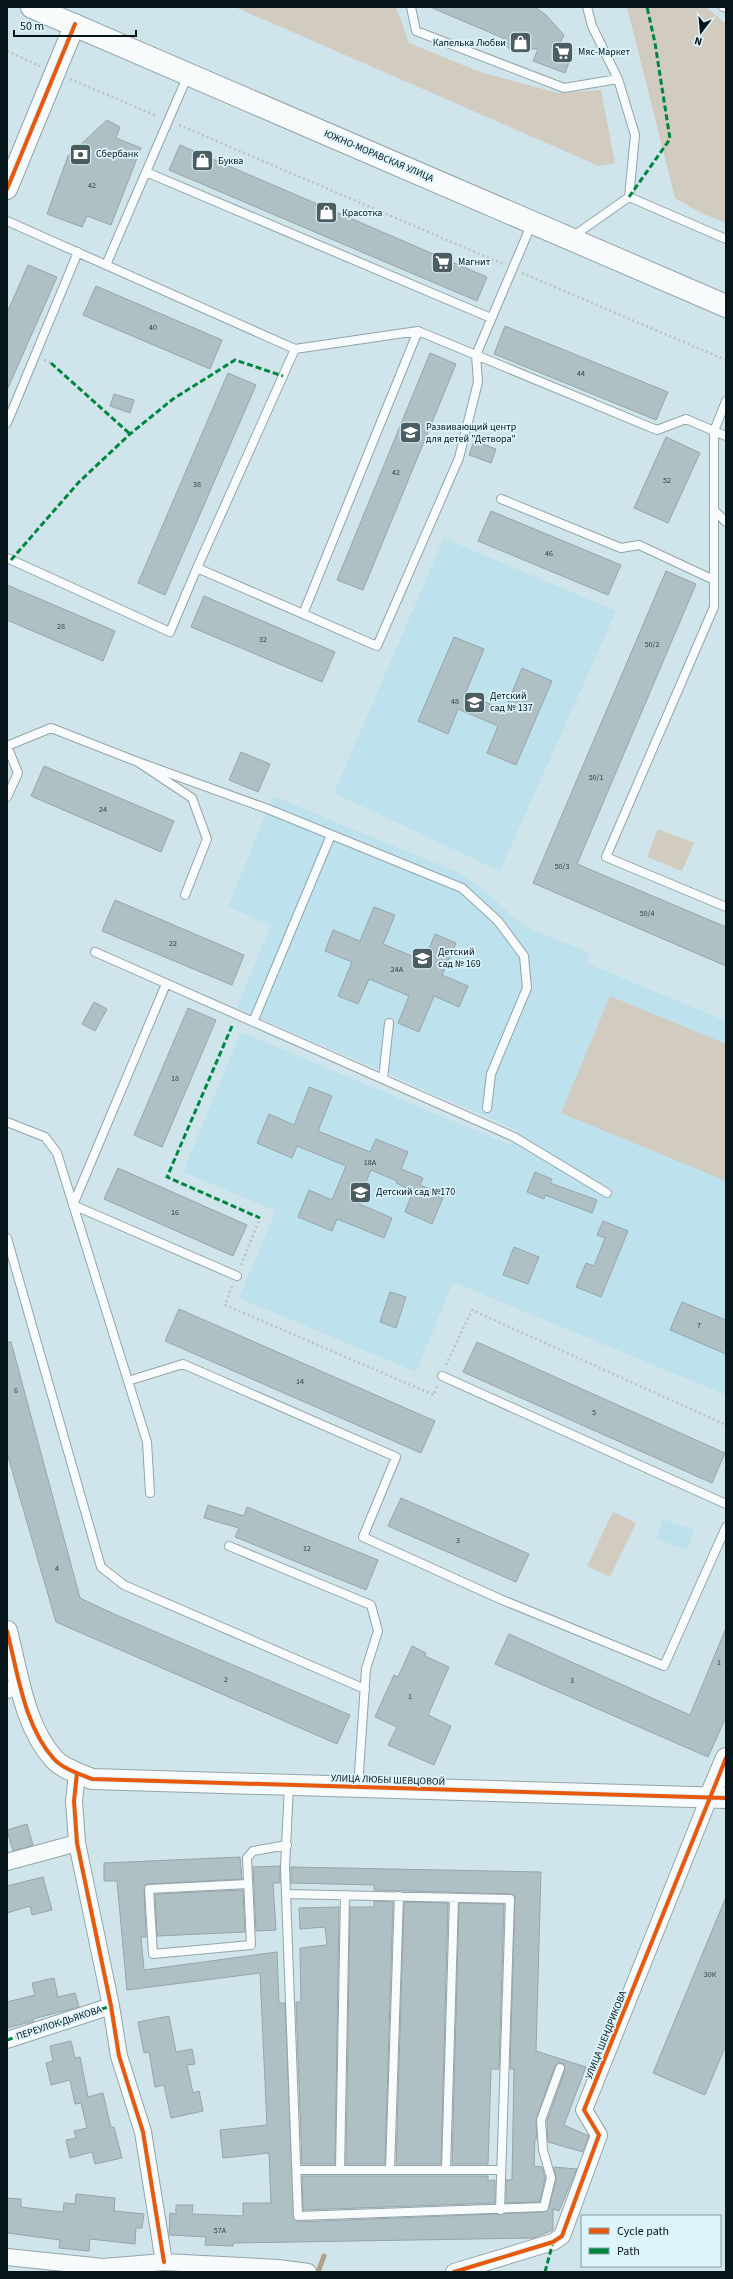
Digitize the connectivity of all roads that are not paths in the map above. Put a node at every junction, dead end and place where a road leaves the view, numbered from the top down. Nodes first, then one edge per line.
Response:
1 (32, 7) edge
2 (411, 7) edge
3 (586, 7) edge
4 (722, 7) edge
5 (726, 8) edge
6 (75, 24) junction
7 (188, 74) junction
8 (618, 79) junction
9 (146, 172) junction
10 (7, 189) edge
11 (629, 196) junction
12 (7, 222) edge
13 (532, 223) junction
14 (569, 239) junction
15 (726, 240) edge
16 (78, 252) junction
17 (106, 265) junction
18 (726, 306) edge
19 (491, 318) junction
20 (418, 331) junction
21 (295, 349) junction
22 (476, 355) junction
23 (726, 401) edge
24 (7, 424) edge
25 (714, 431) junction
26 (726, 436) edge
27 (501, 499) dead end
28 (714, 510) junction
29 (726, 522) edge
30 (7, 558) edge
31 (197, 568) junction
32 (714, 580) junction
33 (303, 614) junction
34 (7, 746) edge
35 (138, 762) junction
36 (7, 797) edge
37 (331, 835) junction
38 (185, 895) dead end
39 (726, 906) edge
40 (95, 952) dead end
41 (166, 984) junction
42 (253, 1022) junction
43 (389, 1022) dead end
44 (382, 1079) junction
45 (487, 1108) dead end
46 (7, 1122) edge
47 (607, 1193) dead end
48 (73, 1206) junction
49 (7, 1238) edge
50 (237, 1276) road end
51 (442, 1376) road end
52 (128, 1381) junction
53 (150, 1493) dead end
54 (726, 1504) edge
55 (726, 1527) edge
56 (229, 1546) dead end
57 (7, 1631) edge
58 (14, 1688) edge
59 (365, 1689) junction
60 (726, 1758) edge
61 (77, 1773) junction
62 (289, 1786) junction
63 (358, 1787) junction
64 (718, 1798) edge
65 (77, 1843) junction
66 (286, 1846) junction
67 (7, 1862) edge
68 (248, 1884) junction
69 (286, 1894) junction
70 (345, 1895) junction
71 (399, 1896) junction
72 (454, 1898) junction
73 (111, 2006) junction
74 (7, 2040) edge
75 (560, 2068) dead end
76 (297, 2170) junction
77 (340, 2170) junction
78 (390, 2170) junction
79 (446, 2170) junction
80 (501, 2170) junction
81 (500, 2210) junction
82 (7, 2257) edge
83 (164, 2262) junction
84 (308, 2272) edge
85 (454, 2272) edge

1 - 6 main road, ЮЖНО-МОРАВСКАЯ УЛИЦА
2 - 8 lane
3 - 8 lane
4 - 5 lane
6 - 7 main road, ЮЖНО-МОРАВСКАЯ УЛИЦА
6 - 10 street
7 - 9 lane
7 - 13 main road, ЮЖНО-МОРАВСКАЯ УЛИЦА
8 - 11 lane
9 - 17 lane
9 - 19 lane
11 - 14 lane
11 - 15 lane
12 - 16 lane
13 - 14 main road, ЮЖНО-МОРАВСКАЯ УЛИЦА
13 - 19 lane
14 - 18 main road, ЮЖНО-МОРАВСКАЯ УЛИЦА
16 - 17 lane
16 - 24 lane
17 - 21 lane
19 - 22 lane
20 - 21 lane
20 - 22 lane
20 - 33 lane
21 - 31 lane
22 - 25 lane
22 - 33 lane
23 - 25 lane
25 - 26 lane
25 - 28 lane
27 - 32 lane
28 - 29 lane
28 - 32 lane
30 - 31 lane
31 - 33 lane
32 - 39 lane
34 - 35 lane
34 - 36 lane
35 - 37 lane
35 - 38 lane
37 - 42 lane
37 - 45 lane
40 - 41 lane
41 - 42 lane
41 - 48 lane
42 - 44 lane
43 - 44 lane
44 - 47 lane
46 - 48 lane
48 - 50 lane
48 - 52 lane
49 - 59 lane
51 - 54 lane
52 - 53 lane
52 - 55 lane
56 - 59 lane
57 - 58 street
58 - 61 street, УЛИЦА ЛЮБЫ ШЕВЦОВОЙ
59 - 63 lane
60 - 64 street, УЛИЦА ШЕНДРИКОВА
61 - 62 street, УЛИЦА ЛЮБЫ ШЕВЦОВОЙ
61 - 65 street
62 - 63 street, УЛИЦА ЛЮБЫ ШЕВЦОВОЙ
62 - 66 lane
63 - 64 street, УЛИЦА ЛЮБЫ ШЕВЦОВОЙ
64 - 85 street, УЛИЦА ШЕНДРИКОВА
65 - 67 street
65 - 73 street
66 - 68 lane
66 - 69 lane
68 - 68 lane
69 - 70 lane
69 - 76 lane
70 - 71 lane
70 - 77 lane
71 - 72 lane
71 - 78 lane
72 - 79 lane
72 - 80 lane
73 - 74 street, ПЕРЕУЛОК ДЬЯКОВА
73 - 83 street
75 - 81 lane
76 - 77 lane
76 - 81 lane
77 - 78 lane
78 - 79 lane
79 - 80 lane
80 - 81 lane
82 - 83 street
83 - 84 street

